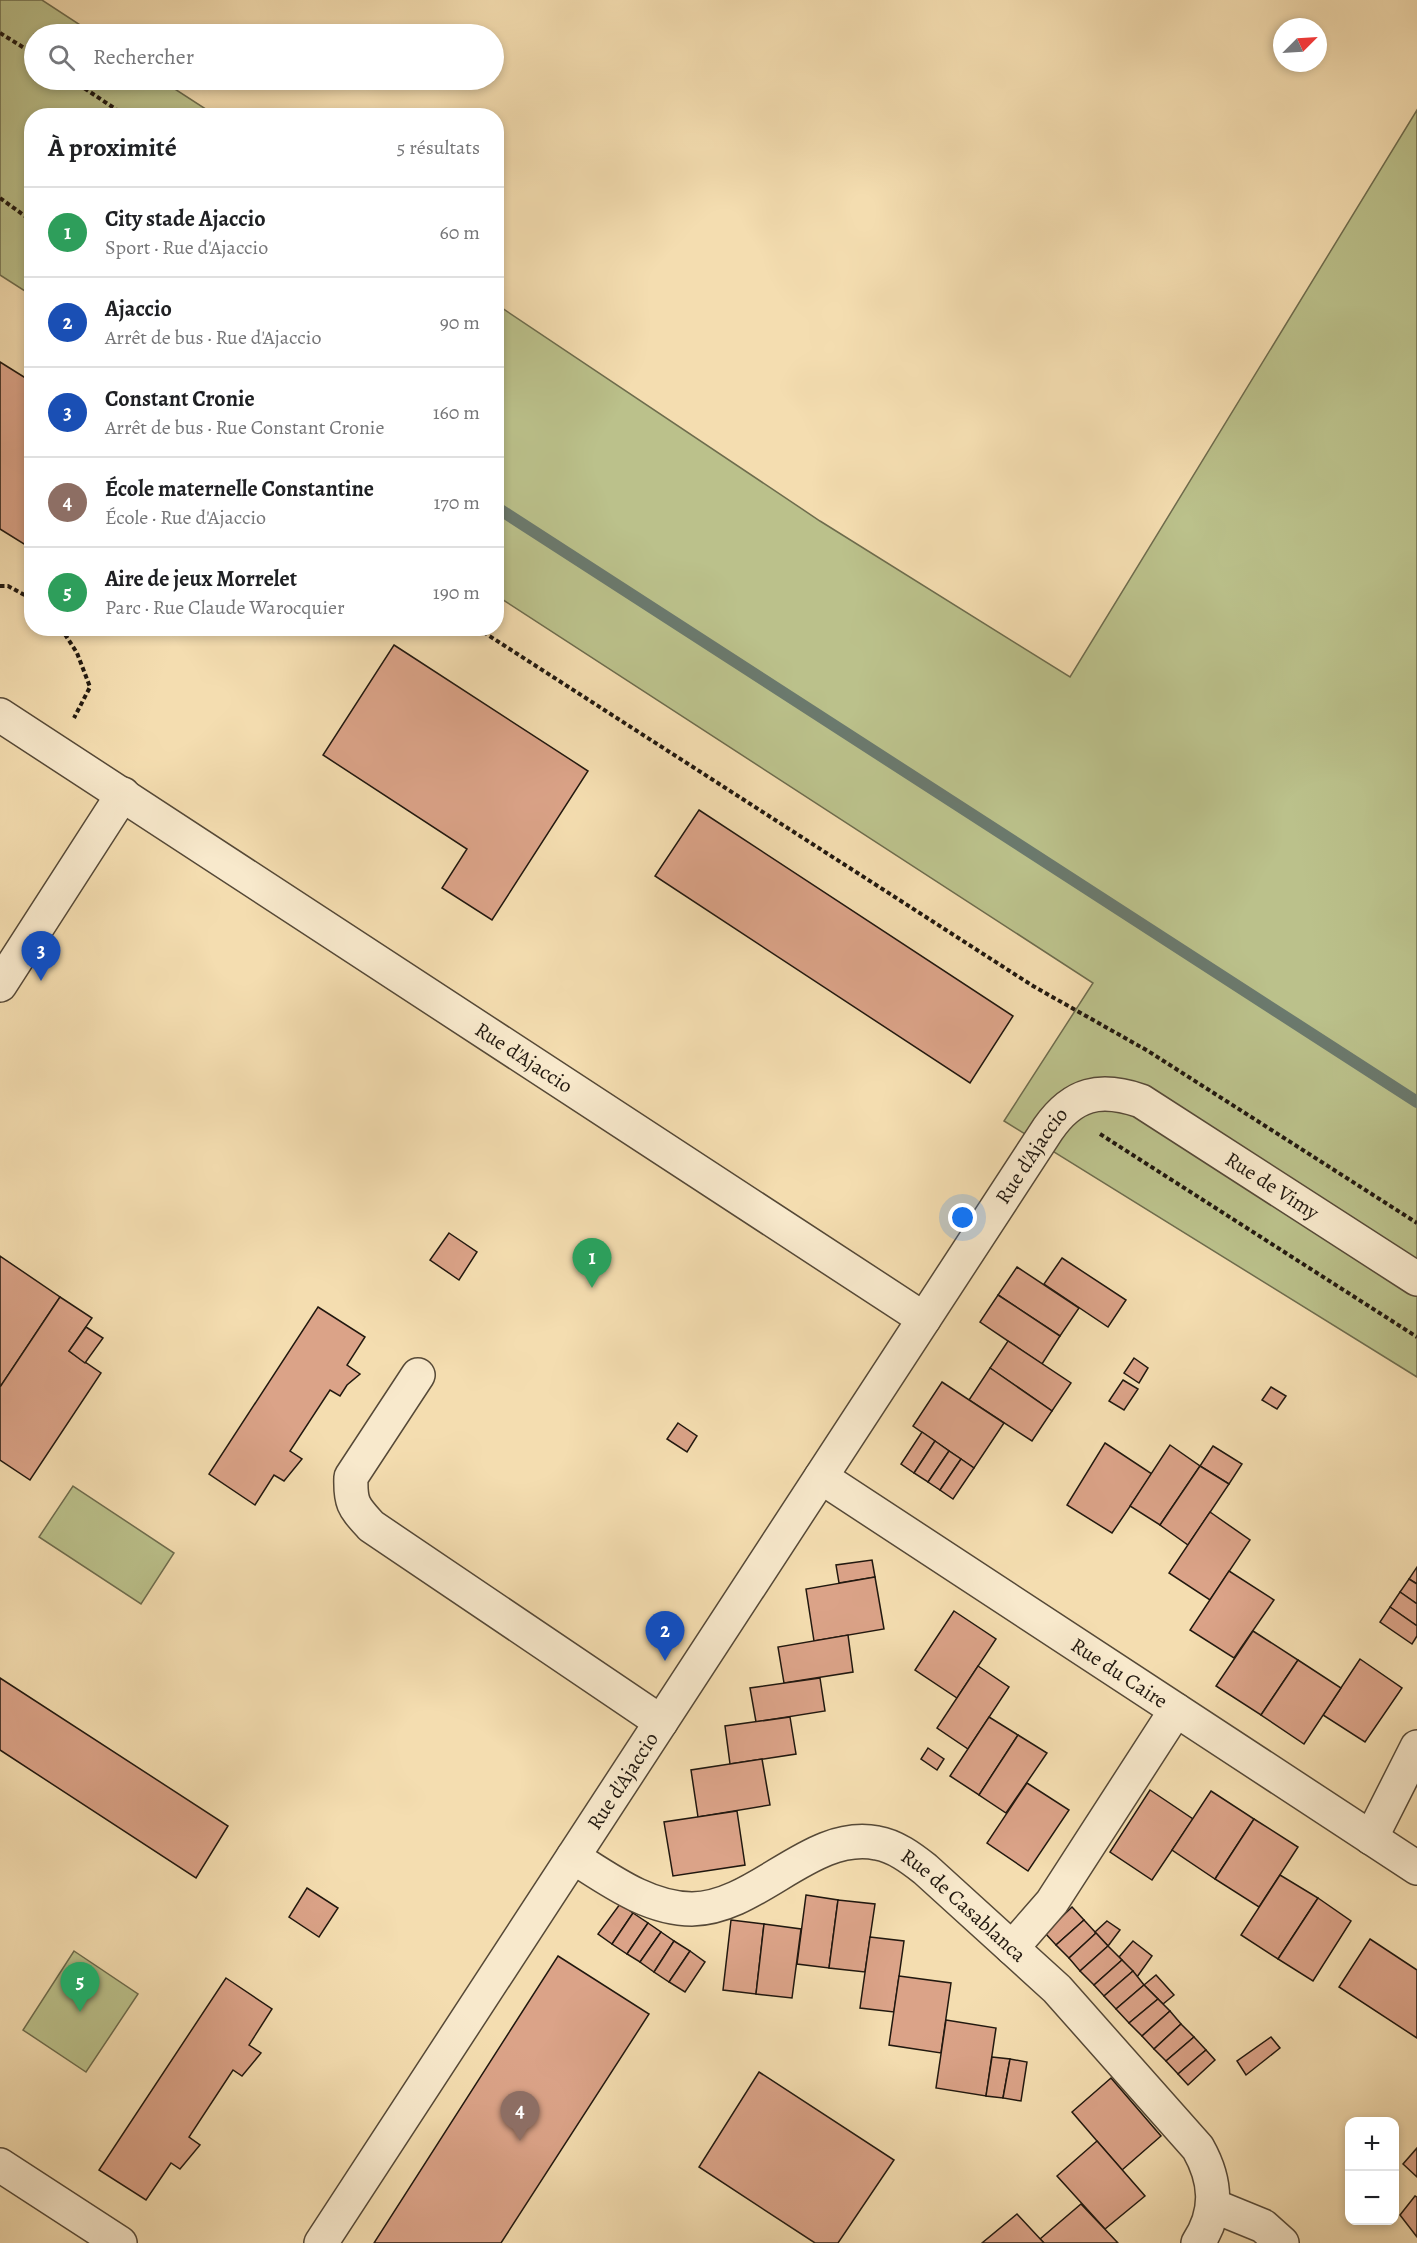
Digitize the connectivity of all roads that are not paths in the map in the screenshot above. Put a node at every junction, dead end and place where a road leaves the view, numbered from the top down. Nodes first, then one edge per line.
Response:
1 (0, 715) edge
2 (123, 794) junction
3 (0, 985) edge
4 (1127, 1096) joint
5 (1417, 1279) edge
6 (924, 1319) junction
7 (418, 1375) dead end
8 (820, 1478) junction
9 (1176, 1710) junction
10 (661, 1722) junction
11 (1417, 1747) edge
12 (1371, 1838) junction
13 (573, 1857) junction
14 (1417, 1868) edge
15 (1012, 1948) junction
16 (0, 2165) edge
17 (1214, 2206) junction
18 (120, 2243) edge
19 (321, 2243) edge
20 (1198, 2243) edge
21 (1282, 2243) edge

1 - 2 street, Rue d'Ajaccio
2 - 3 street
2 - 6 street, Rue d'Ajaccio
4 - 5 street, Rue de Vimy
4 - 6 street, Rue d'Ajaccio
6 - 8 street, Rue d'Ajaccio
7 - 10 street
8 - 9 street, Rue du Caire
8 - 10 street, Rue d'Ajaccio
9 - 12 street, Rue du Caire
9 - 15 street
10 - 13 street, Rue d'Ajaccio
11 - 12 street
12 - 14 street, Rue du Caire
13 - 15 street, Rue de Casablanca
13 - 19 street, Rue d'Ajaccio
15 - 17 street, Rue de Casablanca
16 - 18 street
17 - 20 street, Rue de Casablanca
17 - 21 street

